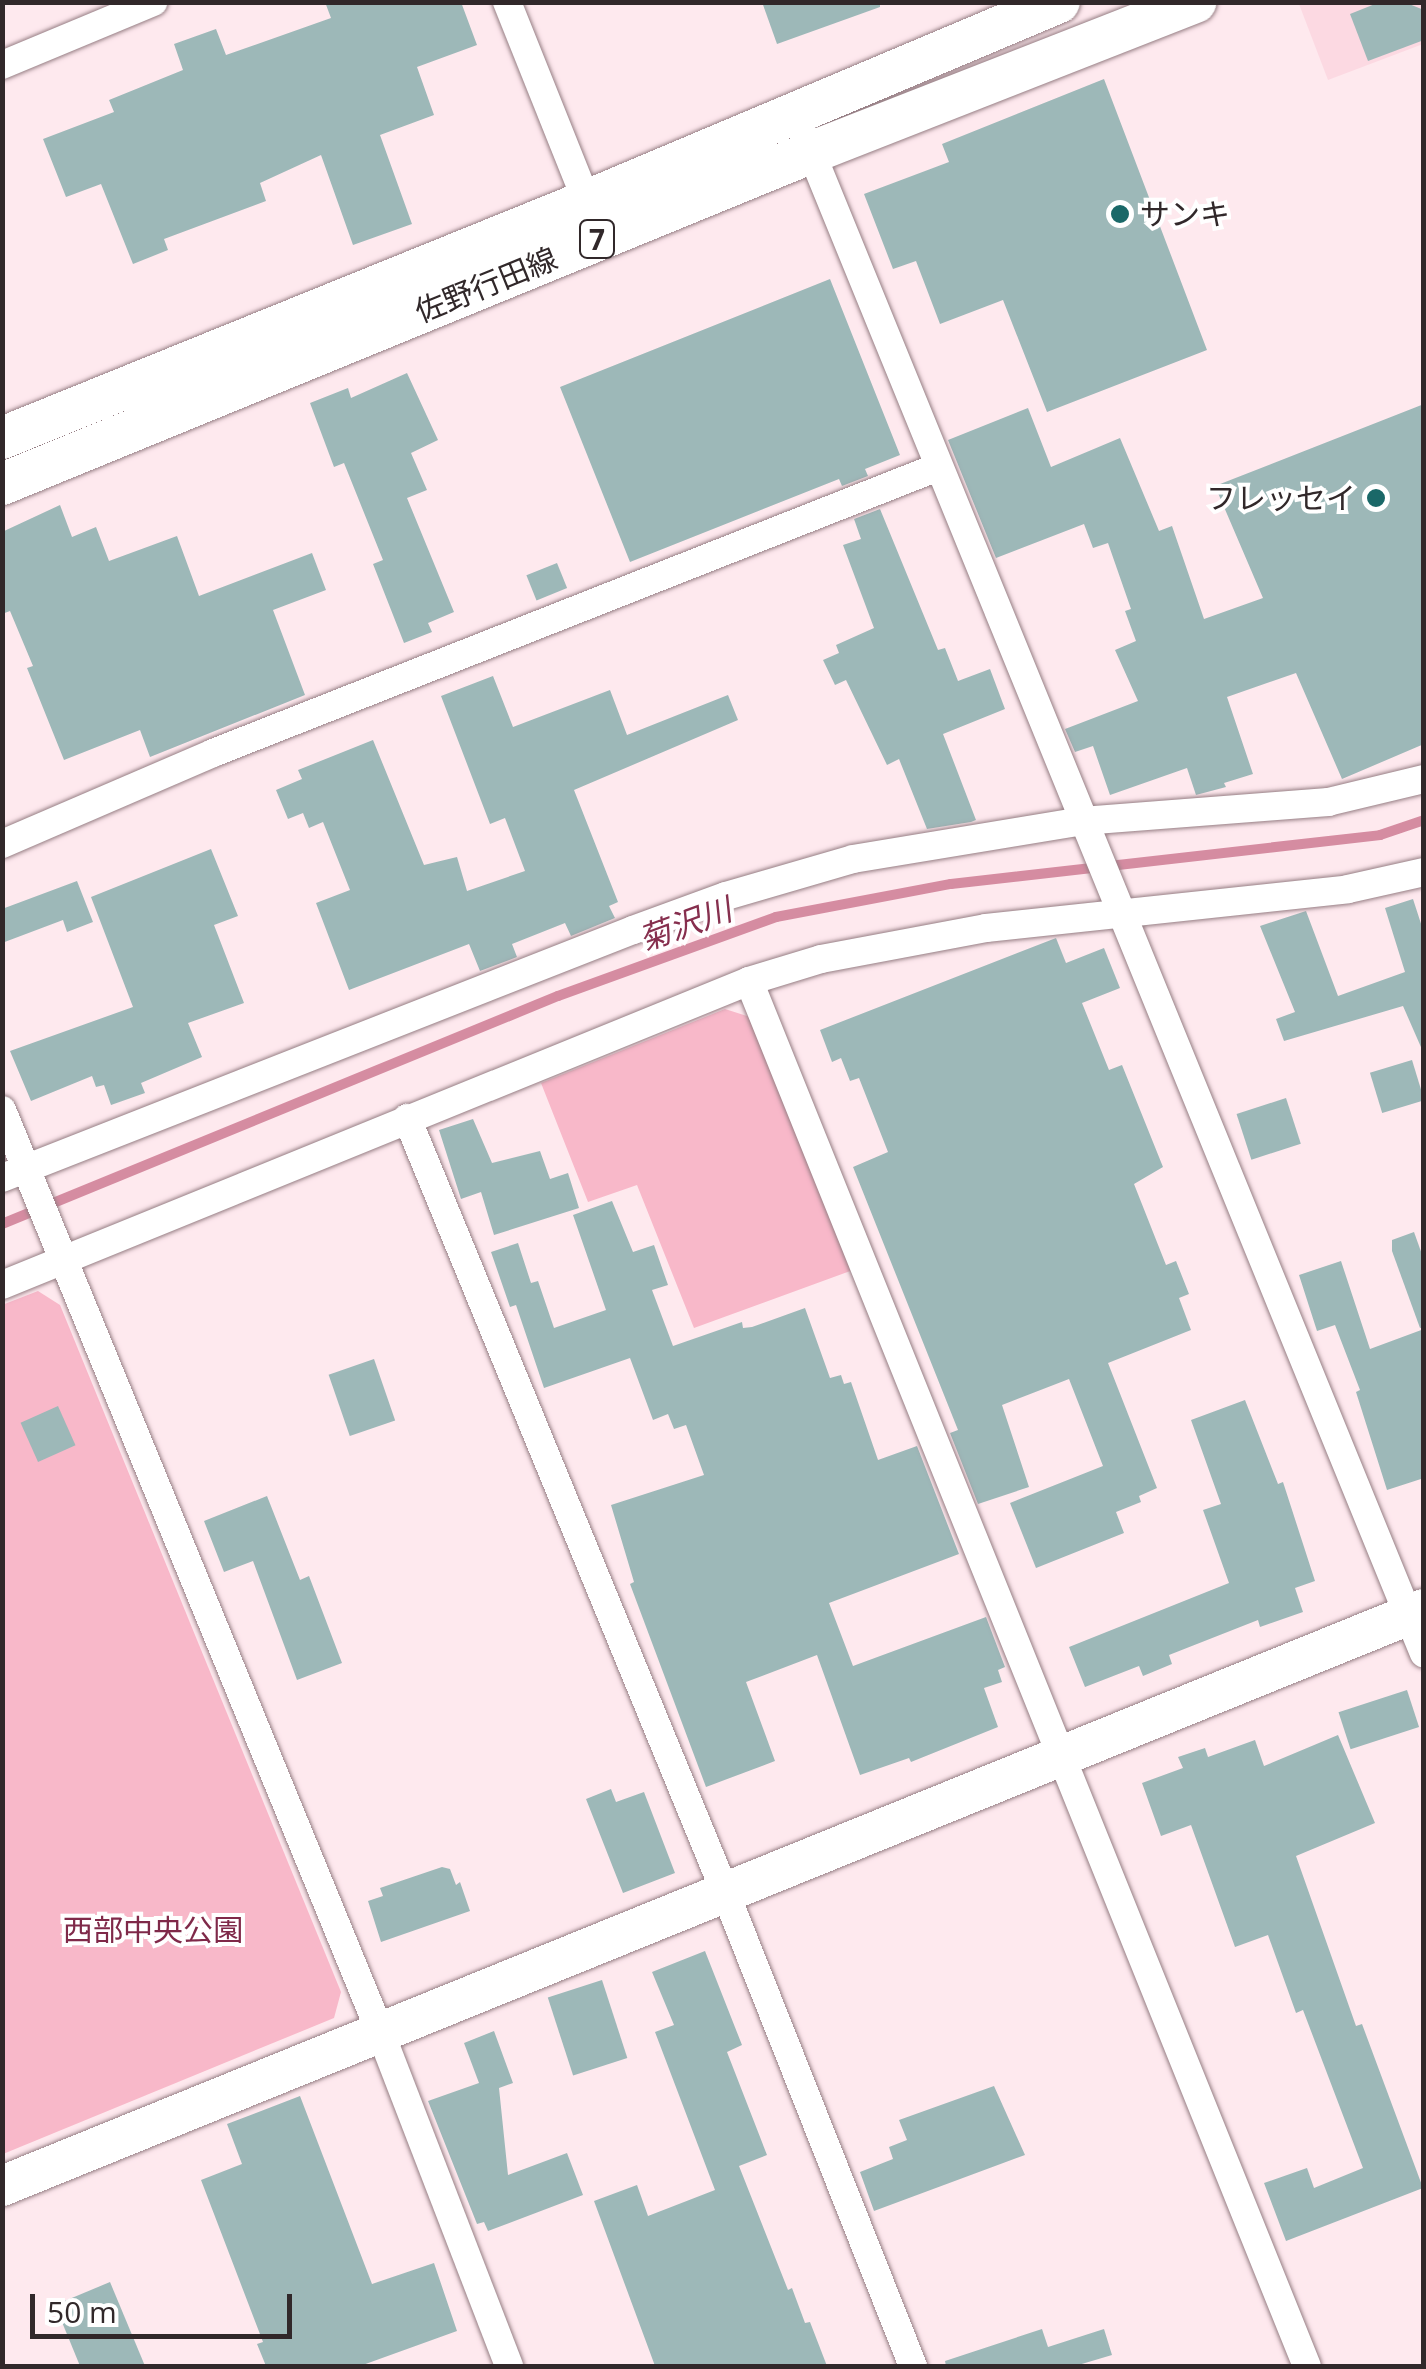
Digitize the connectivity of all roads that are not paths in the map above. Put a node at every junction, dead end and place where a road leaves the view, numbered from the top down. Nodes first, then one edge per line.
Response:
1 (153, 2) edge
2 (507, 2) edge
3 (1058, 2) edge
4 (1195, 2) edge
5 (2, 65) edge
6 (803, 134) junction
7 (594, 220) junction
8 (2, 438) edge
9 (938, 467) junction
10 (2, 484) edge
11 (1424, 779) edge
12 (1086, 830) junction
13 (2, 844) edge
14 (1424, 872) edge
15 (1121, 916) junction
16 (748, 981) junction
17 (2, 1110) edge
18 (407, 1118) junction
19 (21, 1179) edge
20 (59, 1249) junction
21 (2, 1285) edge
22 (1416, 1612) edge
23 (1424, 1654) edge
24 (1064, 1756) junction
25 (726, 1892) junction
26 (381, 2034) junction
27 (2, 2186) edge
28 (508, 2366) edge
29 (913, 2366) edge
30 (1307, 2366) edge

1 - 5 street
2 - 7 street
3 - 6 main road, 佐野行田線 / 7
4 - 6 main road, 佐野行田線 / 7
6 - 7 main road, 佐野行田線 / 7
6 - 9 street
7 - 8 main road, 佐野行田線 / 7
7 - 10 main road, 佐野行田線 / 7
9 - 12 street
9 - 13 street
11 - 12 street
12 - 15 street
12 - 19 street
14 - 15 street
15 - 16 street
15 - 22 street
16 - 18 street
16 - 24 street
17 - 19 street
18 - 20 street
18 - 25 street
19 - 20 street
20 - 21 street
20 - 26 street
22 - 23 street
22 - 24 street
24 - 25 street
24 - 30 street
25 - 26 street
25 - 29 street
26 - 27 street
26 - 28 street

